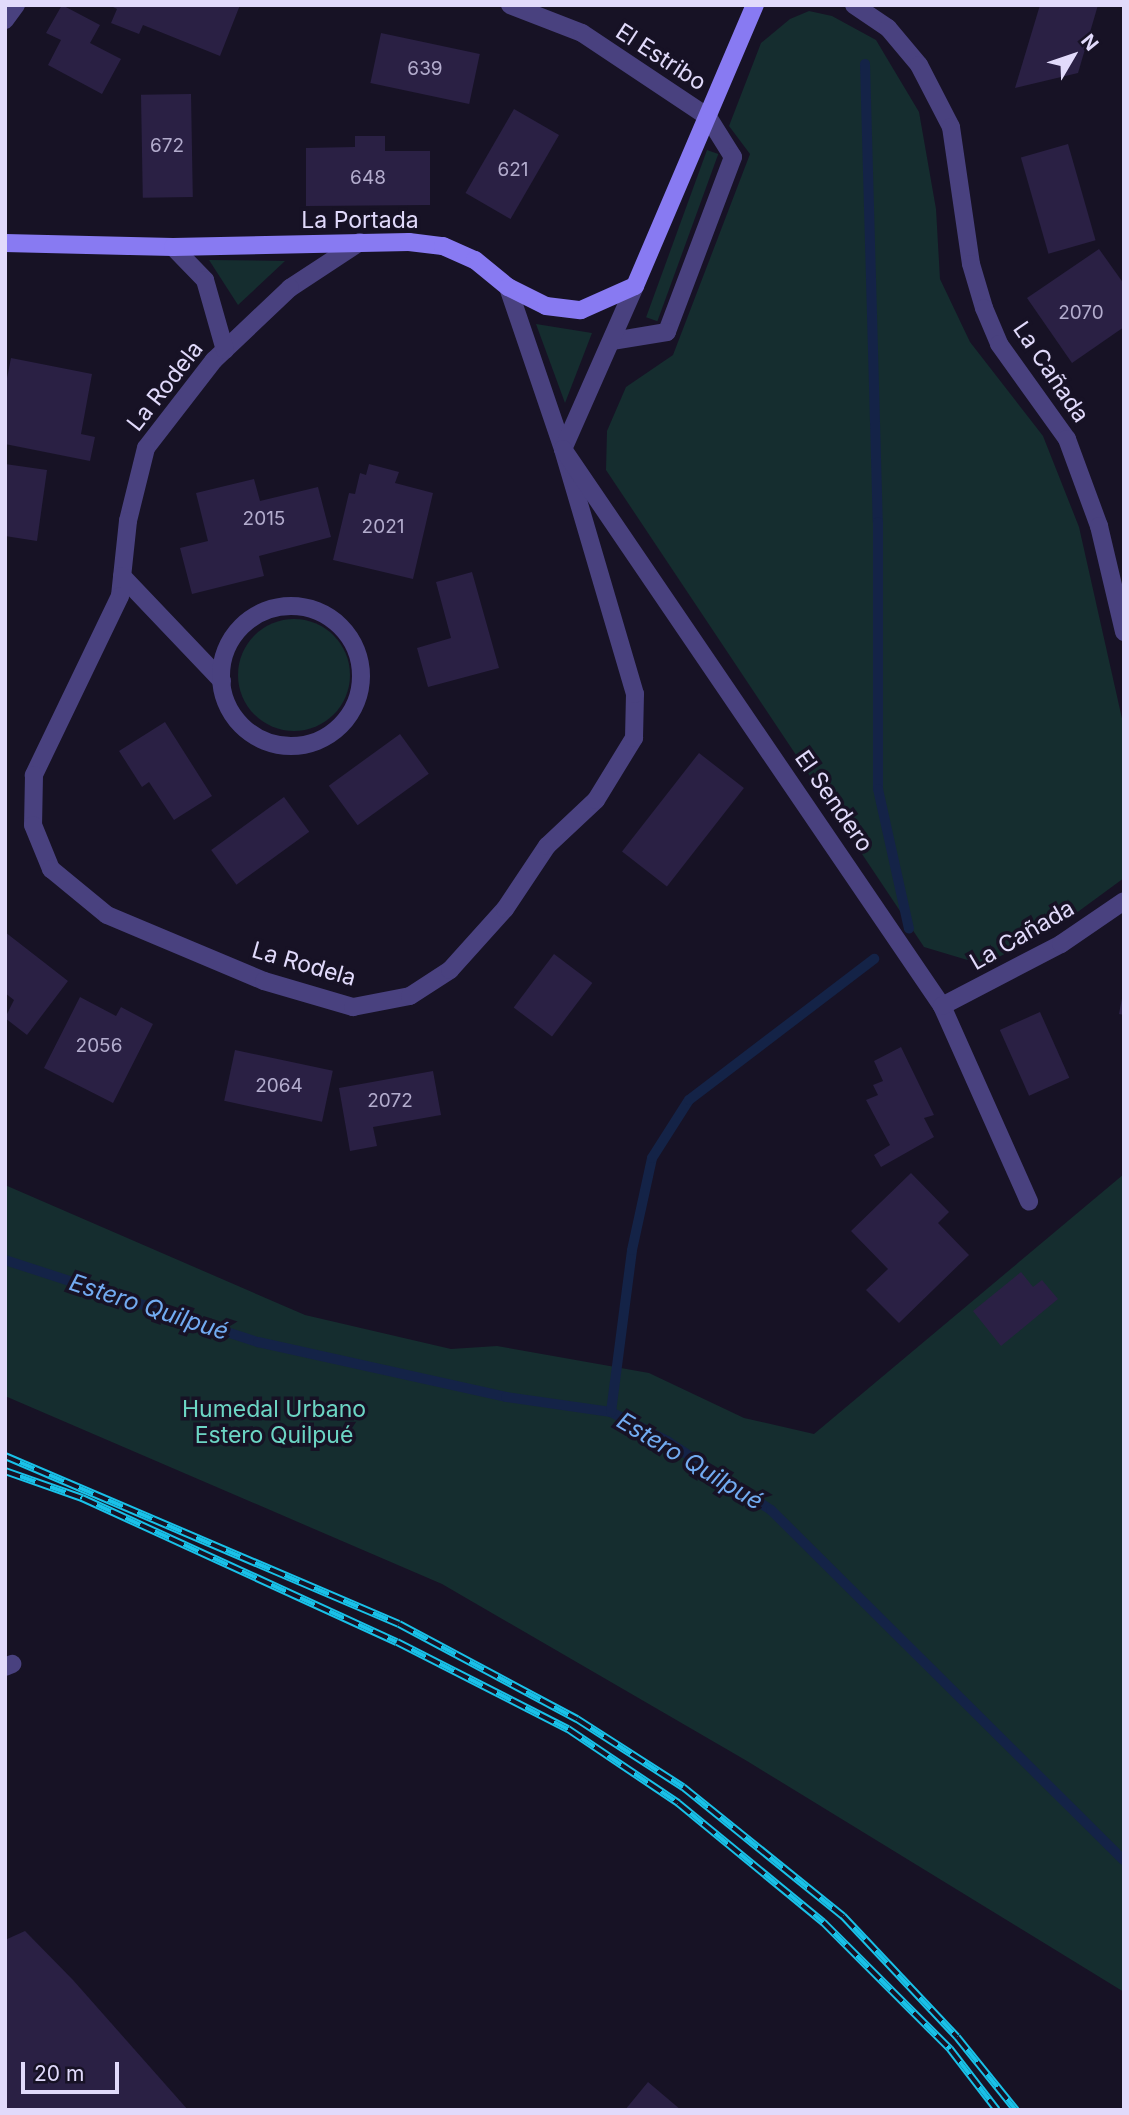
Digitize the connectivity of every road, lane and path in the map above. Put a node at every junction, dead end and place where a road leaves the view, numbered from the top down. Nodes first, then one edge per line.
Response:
1 (16, 5) edge
2 (510, 5) edge
3 (755, 5) edge
4 (854, 5) edge
5 (5, 20) edge
6 (708, 117) junction
7 (360, 242) junction
8 (5, 243) edge
9 (173, 247) junction
10 (635, 286) junction
11 (508, 287) junction
12 (612, 341) junction
13 (225, 349) junction
14 (563, 449) junction
15 (122, 576) junction
16 (1124, 632) edge
17 (222, 681) junction
18 (1124, 901) edge
19 (942, 1006) junction
20 (1029, 1201) dead end

1 - 5 street
2 - 6 street, El Estribo
3 - 6 street
4 - 16 street, La Cañada
6 - 10 street
6 - 12 street
7 - 9 street, La Portada
7 - 11 street, La Portada
7 - 13 street, La Rodela
8 - 9 street, La Portada
9 - 13 street, La Rodela
10 - 11 street, La Portada
10 - 12 street
11 - 14 street, La Rodela
12 - 14 street
13 - 15 street, La Rodela
14 - 15 street, La Rodela
14 - 19 street, El Sendero
15 - 17 street
17 - 17 street
18 - 19 street, La Cañada
19 - 20 street, El Sendero

